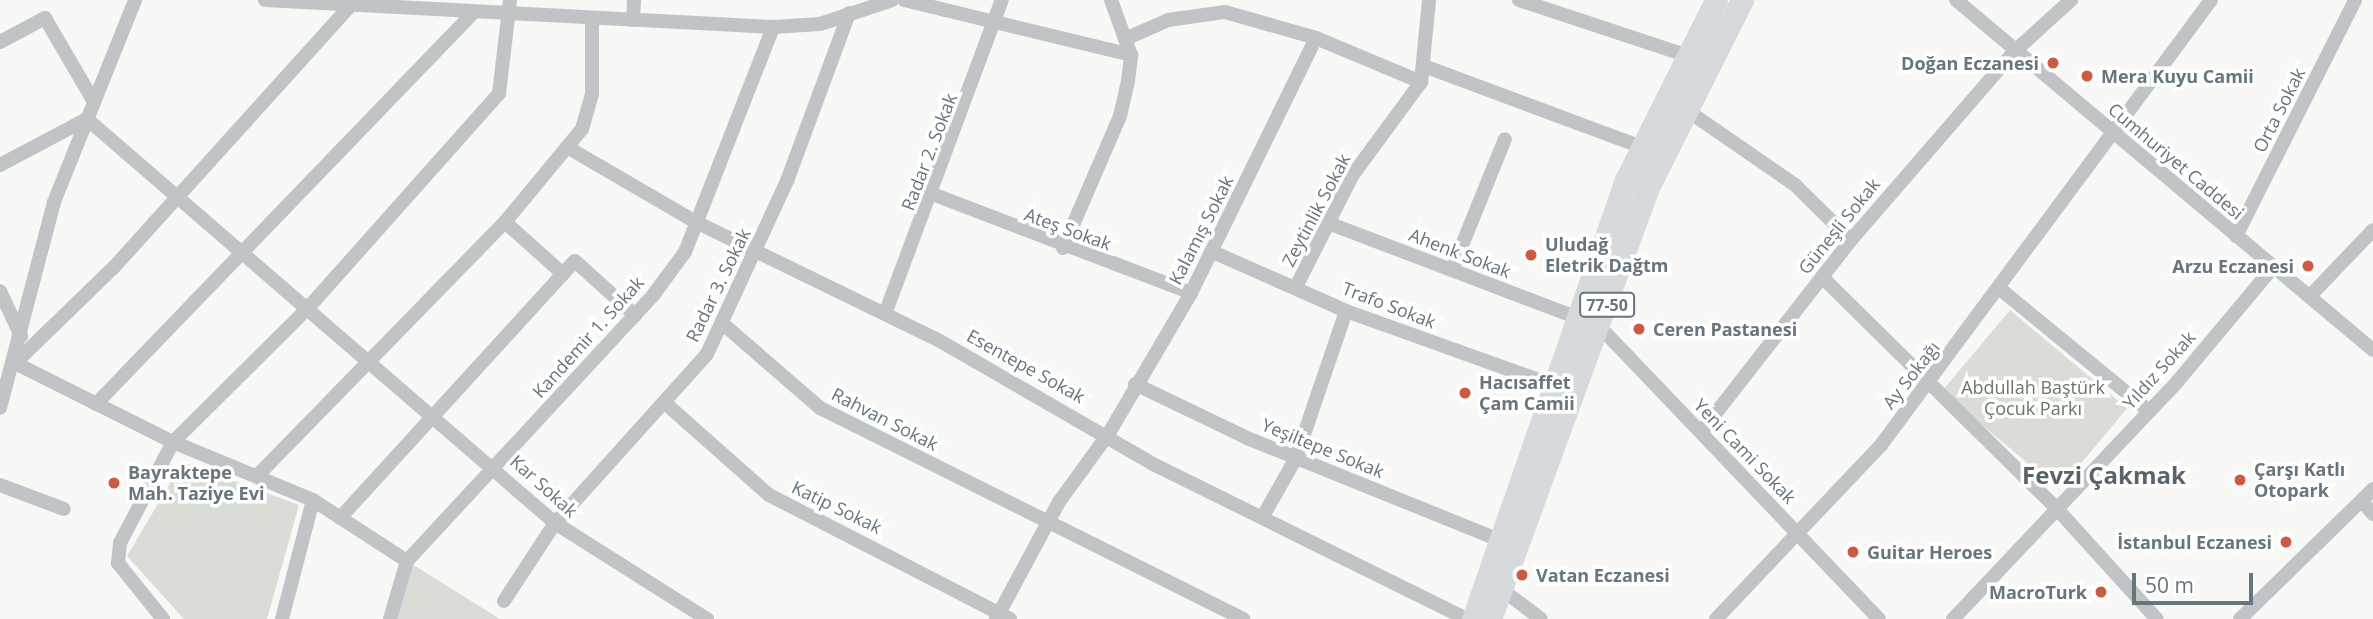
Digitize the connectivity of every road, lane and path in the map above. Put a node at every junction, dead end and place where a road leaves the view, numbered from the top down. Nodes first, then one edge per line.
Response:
1 (135, 0) edge
2 (265, 0) edge
3 (510, 0) edge
4 (634, 0) edge
5 (892, 0) edge
6 (904, 0) edge
7 (1002, 0) edge
8 (1111, 0) edge
9 (1429, 0) edge
10 (1519, 0) edge
11 (1716, 0) edge
12 (1742, 0) edge
13 (1956, 0) edge
14 (2071, 0) edge
15 (2211, 0) edge
16 (2356, 0) edge
17 (302, 2) edge
18 (403, 5) edge
19 (350, 6) junction
20 (1212, 6) edge
21 (474, 12) junction
22 (849, 13) junction
23 (509, 16) junction
24 (592, 18) junction
25 (633, 20) junction
26 (999, 22) junction
27 (773, 27) junction
28 (1316, 37) junction
29 (1125, 39) junction
30 (0, 42) edge
31 (2015, 51) junction
32 (1131, 55) junction
33 (1688, 55) junction
34 (1424, 66) junction
35 (1420, 82) junction
36 (94, 102) junction
37 (1685, 109) junction
38 (87, 118) junction
39 (2112, 134) junction
40 (1505, 138) dead end
41 (567, 147) junction
42 (1642, 147) junction
43 (0, 164) edge
44 (934, 195) junction
45 (179, 197) junction
46 (505, 222) junction
47 (696, 222) junction
48 (1328, 223) junction
49 (2373, 230) edge
50 (2236, 236) junction
51 (1851, 240) junction
52 (1063, 248) junction
53 (239, 249) junction
54 (757, 251) junction
55 (1213, 252) junction
56 (2274, 266) junction
57 (1452, 270) junction
58 (563, 274) junction
59 (1822, 277) junction
60 (1296, 287) junction
61 (2000, 289) junction
62 (1191, 293) junction
63 (2310, 296) junction
64 (1, 297) edge
65 (308, 308) junction
66 (1346, 311) junction
67 (885, 314) junction
68 (635, 315) junction
69 (722, 323) junction
70 (1589, 323) junction
71 (21, 336) junction
72 (2373, 350) edge
73 (370, 360) junction
74 (15, 363) junction
75 (1135, 384) junction
76 (1928, 384) junction
77 (1556, 386) junction
78 (665, 403) junction
79 (96, 404) junction
80 (0, 408) edge
81 (2149, 411) junction
82 (432, 414) junction
83 (1701, 432) junction
84 (1109, 433) junction
85 (173, 442) junction
86 (1296, 458) junction
87 (494, 468) junction
88 (257, 476) junction
89 (0, 485) edge
90 (2373, 489) edge
91 (313, 500) junction
92 (2361, 501) junction
93 (64, 509) dead end
94 (2058, 510) junction
95 (2373, 514) edge
96 (340, 517) junction
97 (1262, 518) junction
98 (555, 523) junction
99 (1047, 524) junction
100 (1798, 534) junction
101 (1500, 540) junction
102 (407, 561) junction
103 (1500, 589) junction
104 (504, 601) dead end
105 (1002, 617) edge
106 (163, 619) edge
107 (282, 619) edge
108 (390, 619) edge
109 (707, 619) edge
110 (1243, 619) edge
111 (1466, 619) edge
112 (1473, 619) edge
113 (1490, 619) edge
114 (1541, 619) edge
115 (1716, 619) edge
116 (1879, 619) edge
117 (1953, 619) edge
118 (2157, 619) edge
119 (2240, 619) edge

1 - 36 street
2 - 17 street
3 - 23 street
4 - 25 street
5 - 22 street
6 - 26 street
7 - 26 street, Radar 2. Sokak
8 - 29 street
9 - 34 street, Zeytinlik Sokak
10 - 33 street
11 - 33 main road, 77-50
12 - 37 main road, 77-50
13 - 31 street, Cumhuriyet Caddesi
14 - 31 street, Güneşli Sokak
15 - 39 street, Ay Sokağı
16 - 50 street, Orta Sokak
17 - 19 street
18 - 19 street
18 - 21 street
19 - 45 street
20 - 28 street
20 - 29 street
21 - 23 street
21 - 53 street
22 - 27 street
22 - 54 street, Radar 3. Sokak
23 - 24 street
23 - 65 street
24 - 25 street
24 - 41 street
25 - 27 street
26 - 32 street
26 - 44 street, Radar 2. Sokak
27 - 47 street, Kandemir 1. Sokak
28 - 35 street
28 - 55 street, Kalamış Sokak
29 - 32 street
30 - 36 street
31 - 39 street, Cumhuriyet Caddesi
31 - 51 street, Güneşli Sokak
32 - 52 street
33 - 42 main road, 77-50
34 - 35 street, Zeytinlik Sokak
34 - 42 street
35 - 48 street, Zeytinlik Sokak
36 - 38 street
37 - 51 street
37 - 70 main road, 77-50
38 - 43 street
38 - 45 street, Kar Sokak
38 - 71 street
39 - 50 street, Cumhuriyet Caddesi
39 - 61 street, Ay Sokağı
40 - 57 street
41 - 46 street
41 - 47 street, Esentepe Sokak
42 - 70 main road, 77-50
44 - 52 street, Ateş Sokak
44 - 67 street, Radar 2. Sokak
45 - 53 street, Kar Sokak
45 - 74 street
46 - 58 street
46 - 73 street
47 - 54 street, Esentepe Sokak
47 - 68 street, Kandemir 1. Sokak
48 - 57 street, Ahenk Sokak
48 - 60 street, Zeytinlik Sokak
49 - 63 street
50 - 56 street, Cumhuriyet Caddesi
51 - 59 street, Güneşli Sokak
52 - 62 street, Ateş Sokak
53 - 65 street, Kar Sokak
53 - 79 street
54 - 67 street, Esentepe Sokak
54 - 69 street, Radar 3. Sokak
55 - 60 street, Trafo Sokak
55 - 62 street, Kalamış Sokak
56 - 63 street, Cumhuriyet Caddesi
56 - 81 street, Yıldız Sokak
57 - 70 street, Ahenk Sokak
58 - 68 street
58 - 82 street
59 - 76 street
59 - 83 street, Güneşli Sokak
60 - 66 street, Trafo Sokak
61 - 76 street, Ay Sokağı
61 - 81 street
62 - 75 street, Kalamış Sokak
63 - 72 street, Cumhuriyet Caddesi
64 - 71 street
65 - 73 street, Kar Sokak
65 - 85 street
66 - 77 street, Trafo Sokak
66 - 86 street
67 - 84 street, Esentepe Sokak
68 - 87 street, Kandemir 1. Sokak
69 - 78 street, Radar 3. Sokak
69 - 99 street, Rahvan Sokak
70 - 77 main road, 77-50
70 - 83 street, Yeni Cami Sokak
70 - 103 main road, 77-50
71 - 74 street
73 - 82 street, Kar Sokak
73 - 88 street
74 - 79 street
74 - 80 street
75 - 84 street, Kalamış Sokak
75 - 86 street, Yeşiltepe Sokak
76 - 94 street
76 - 100 street, Ay Sokağı
77 - 101 main road, 77-50
78 - 98 street, Radar 3. Sokak
78 - 105 street, Katip Sokak
79 - 85 street
81 - 94 street, Yıldız Sokak
82 - 87 street, Kar Sokak
82 - 96 street
83 - 100 street, Yeni Cami Sokak
84 - 97 street, Esentepe Sokak
84 - 99 street, Kalamış Sokak
85 - 88 street
85 - 106 street
86 - 97 street
86 - 101 street, Yeşiltepe Sokak
87 - 98 street, Kar Sokak
87 - 102 street, Kandemir 1. Sokak
88 - 91 street
89 - 93 street
90 - 92 street
91 - 96 street
91 - 107 street
92 - 95 street
92 - 119 street
94 - 117 street, Yıldız Sokak
94 - 118 street
96 - 102 street
97 - 111 street, Esentepe Sokak
98 - 104 street, Radar 3. Sokak
98 - 109 street, Kar Sokak
99 - 105 street, Kalamış Sokak
99 - 110 street, Rahvan Sokak
100 - 115 street, Ay Sokağı
100 - 116 street, Yeni Cami Sokak
101 - 112 main road, 77-50
102 - 108 street
103 - 113 main road, 77-50
103 - 114 street

